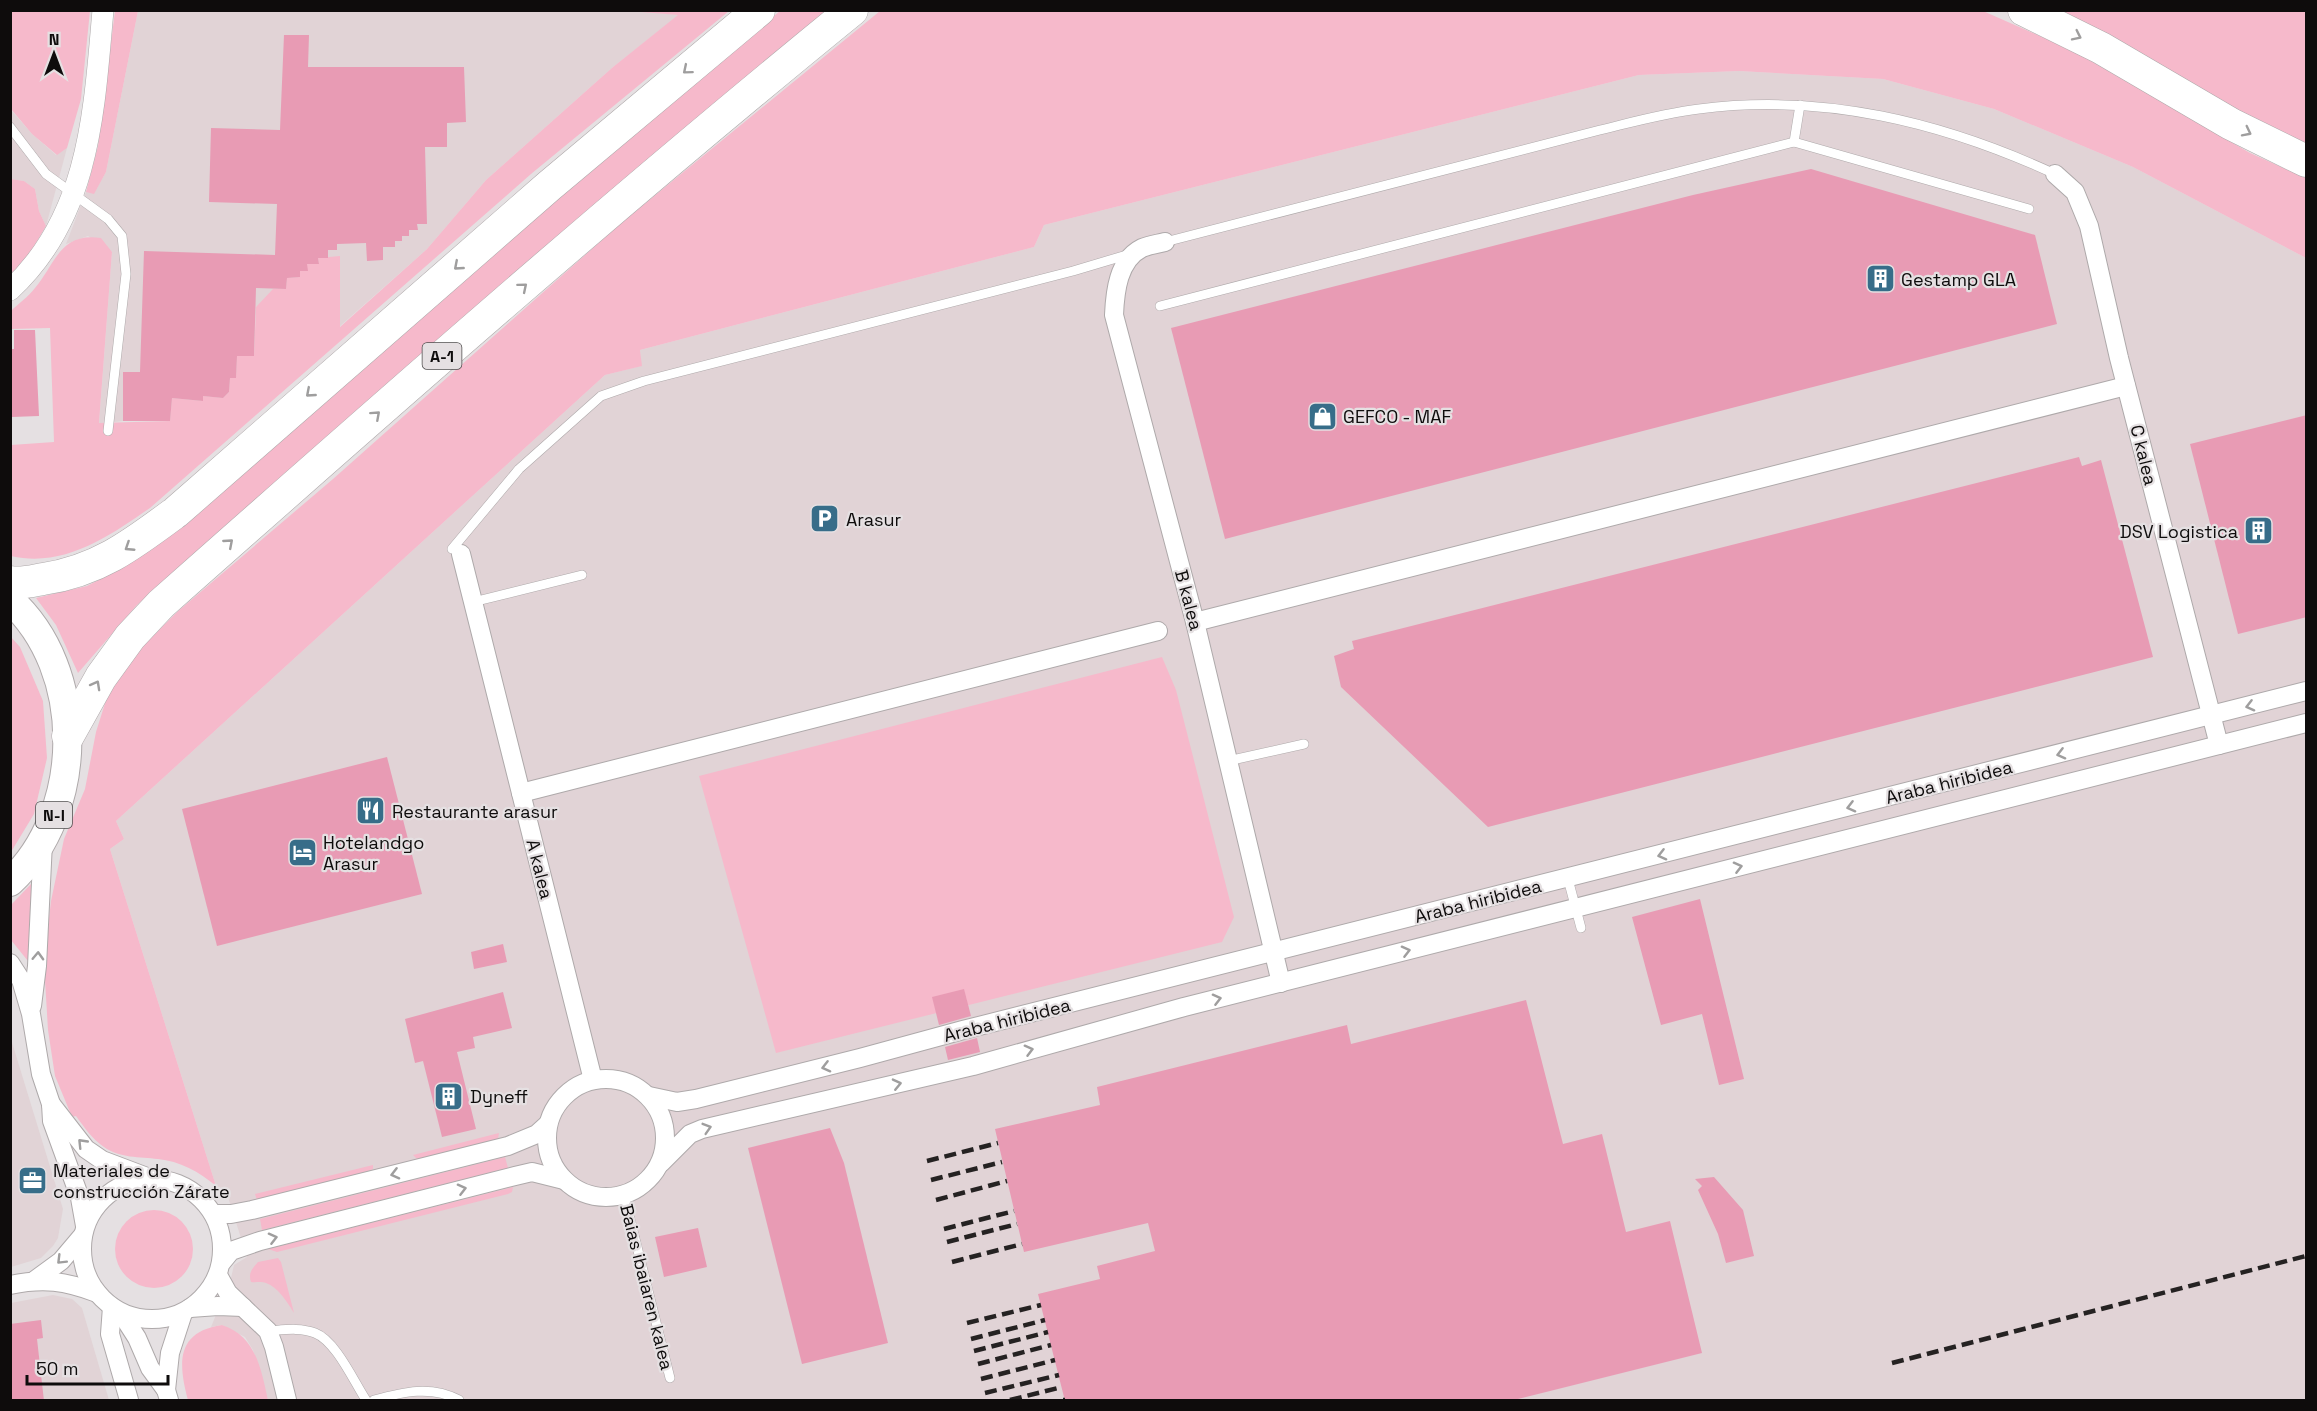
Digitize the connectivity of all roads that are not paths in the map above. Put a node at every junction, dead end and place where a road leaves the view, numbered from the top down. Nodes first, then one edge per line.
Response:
1 (103, 10) edge
2 (759, 10) edge
3 (852, 10) edge
4 (2024, 10) edge
5 (1800, 105) junction
6 (10, 126) edge
7 (1794, 141) junction
8 (2307, 161) edge
9 (2055, 174) joint
10 (74, 195) junction
11 (2029, 209) dead end
12 (1165, 242) joint
13 (1134, 253) junction
14 (10, 290) edge
15 (1160, 306) dead end
16 (2126, 386) junction
17 (108, 430) dead end
18 (456, 551) joint
19 (582, 575) dead end
20 (10, 582) edge
21 (10, 600) edge
22 (473, 602) junction
23 (1195, 622) junction
24 (1158, 631) dead end
25 (2307, 691) edge
26 (2211, 716) junction
27 (2307, 723) edge
28 (69, 736) junction
29 (1304, 744) dead end
30 (2219, 745) junction
31 (1228, 761) junction
32 (521, 793) junction
33 (43, 839) junction
34 (1568, 879) junction
35 (10, 882) edge
36 (1576, 908) junction
37 (1581, 928) dead end
38 (1274, 953) junction
39 (10, 963) edge
40 (1281, 984) junction
41 (32, 1014) junction
42 (592, 1080) junction
43 (648, 1096) junction
44 (51, 1104) junction
45 (548, 1124) junction
46 (661, 1163) junction
47 (152, 1178) junction
48 (564, 1180) junction
49 (624, 1195) junction
50 (214, 1214) junction
51 (84, 1230) junction
52 (220, 1268) junction
53 (35, 1280) junction
54 (10, 1285) edge
55 (97, 1293) junction
56 (243, 1307) junction
57 (117, 1310) junction
58 (187, 1310) junction
59 (268, 1332) junction
60 (670, 1378) dead end
61 (168, 1395) edge
62 (129, 1401) edge
63 (287, 1401) edge
64 (366, 1401) edge
65 (374, 1401) edge
66 (459, 1401) edge

1 - 10 street
2 -> 20 highway
28 -> 3 highway, A-1
4 -> 8 highway
5 - 7 lane
5 - 9 lane
5 - 12 lane
6 - 10 lane
7 - 11 lane
7 - 15 lane
9 - 16 street, C kalea
10 - 14 street
10 - 17 lane
12 - 13 street
13 - 18 lane
13 - 23 street, B kalea
16 - 23 street
16 - 26 street, C kalea
18 - 22 street, A kalea
19 - 22 lane
21 - 28 highway, N-I
22 - 32 street, A kalea
23 - 31 street, B kalea
24 - 32 street
25 -> 26 street, Araba hiribidea
26 - 30 street, C kalea
26 -> 34 street, Araba hiribidea
27 - 30 street, Araba hiribidea
28 - 33 highway, N-I
29 - 31 lane
36 -> 30 street, Araba hiribidea
31 - 38 street, B kalea
32 - 42 street, A kalea
33 - 35 highway, N-I
41 -> 33 street
34 - 36 lane
34 - 38 street, Araba hiribidea
36 - 37 lane
40 -> 36 street, Araba hiribidea
38 - 40 street, B kalea
38 -> 43 street, Araba hiribidea
39 - 41 street
46 -> 40 street, Araba hiribidea
41 - 44 street
42 - 43 street
42 - 45 street
43 - 46 street
47 -> 44 street
44 - 51 street
45 - 48 street
45 -> 50 street
46 - 49 street
47 - 50 street
47 - 51 street
48 - 49 street
52 -> 48 street
49 - 60 lane, Baias ibaiaren kalea
50 - 52 street
51 -> 53 street
51 - 55 street
52 - 56 street
52 - 58 street
53 - 54 street
53 - 55 street
55 - 57 street
56 - 58 street
56 - 59 street
57 - 58 street
57 - 61 street
57 - 62 street
58 - 61 street
59 - 63 street
59 - 64 lane
65 - 66 lane

